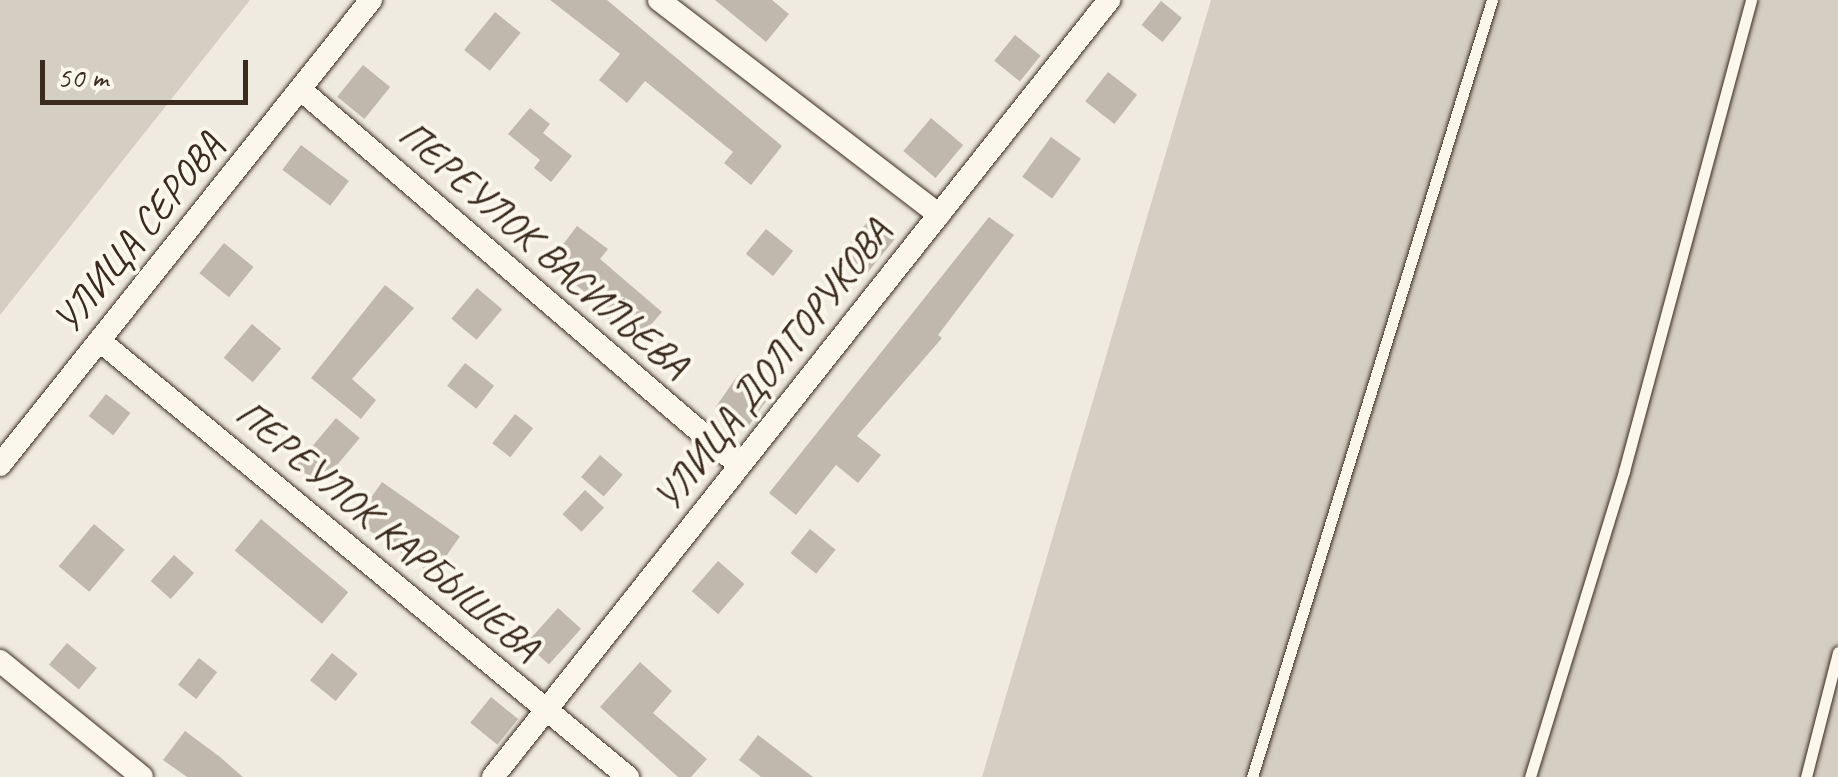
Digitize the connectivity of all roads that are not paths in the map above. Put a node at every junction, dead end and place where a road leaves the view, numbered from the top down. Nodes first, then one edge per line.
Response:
1 (371, 0) edge
2 (659, 0) edge
3 (1109, 0) edge
4 (1492, 0) edge
5 (1751, 0) edge
6 (300, 90) junction
7 (939, 215) junction
8 (100, 340) junction
9 (0, 465) edge
10 (740, 466) junction
11 (1838, 652) edge
12 (0, 661) edge
13 (546, 710) junction
14 (142, 777) edge
15 (493, 777) edge
16 (628, 777) edge
17 (1252, 777) edge
18 (1530, 777) edge
19 (1806, 777) edge

1 - 6 street, УЛИЦА СЕРОВА
2 - 7 street
3 - 7 street, УЛИЦА ДОЛГОРУКОВА
4 - 17 lane
5 - 18 lane
6 - 8 street, УЛИЦА СЕРОВА
6 - 10 street, ПЕРЕУЛОК ВАСИЛЬЕВА
7 - 10 street, УЛИЦА ДОЛГОРУКОВА
8 - 9 street, УЛИЦА СЕРОВА
8 - 13 street, ПЕРЕУЛОК КАРБЫШЕВА
10 - 13 street, УЛИЦА ДОЛГОРУКОВА
11 - 19 lane
12 - 14 street
13 - 15 street, УЛИЦА ДОЛГОРУКОВА
13 - 16 street, ПЕРЕУЛОК КАРБЫШЕВА

